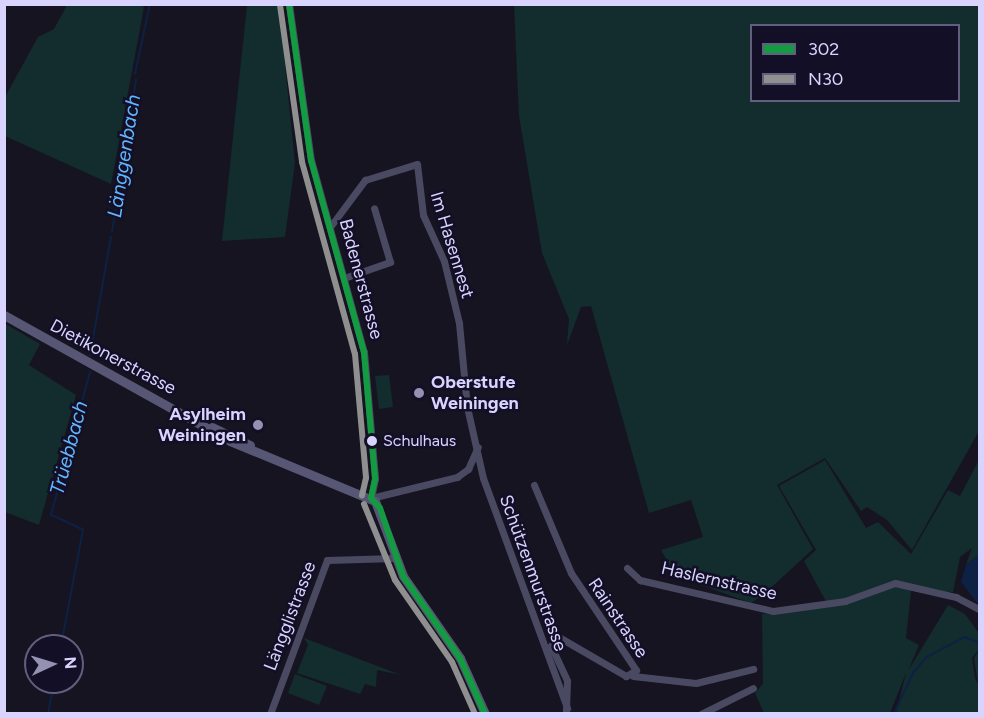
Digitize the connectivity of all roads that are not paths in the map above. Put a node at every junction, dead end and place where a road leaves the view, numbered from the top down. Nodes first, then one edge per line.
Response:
1 (289, 4) edge
2 (374, 208) dead end
3 (330, 226) junction
4 (344, 278) junction
5 (4, 315) edge
6 (478, 447) junction
7 (534, 485) dead end
8 (370, 498) junction
9 (395, 558) junction
10 (627, 568) dead end
11 (980, 610) edge
12 (753, 669) dead end
13 (633, 676) junction
14 (753, 688) dead end
15 (567, 711) edge
16 (270, 714) edge
17 (485, 714) edge
18 (701, 714) edge

1 - 3 street, Badenerstrasse
2 - 4 street
3 - 4 street, Badenerstrasse
3 - 6 street, Im Hasennest
4 - 8 street, Badenerstrasse
5 - 8 street, Dietikonerstrasse
6 - 8 street
6 - 15 street, Schützenmurstrasse
7 - 13 street, Rainstrasse
8 - 9 street
9 - 16 street, Längglistrasse
9 - 17 street
10 - 11 street, Haslernstrasse
12 - 13 street
13 - 15 street, Rainstrasse
14 - 18 street

